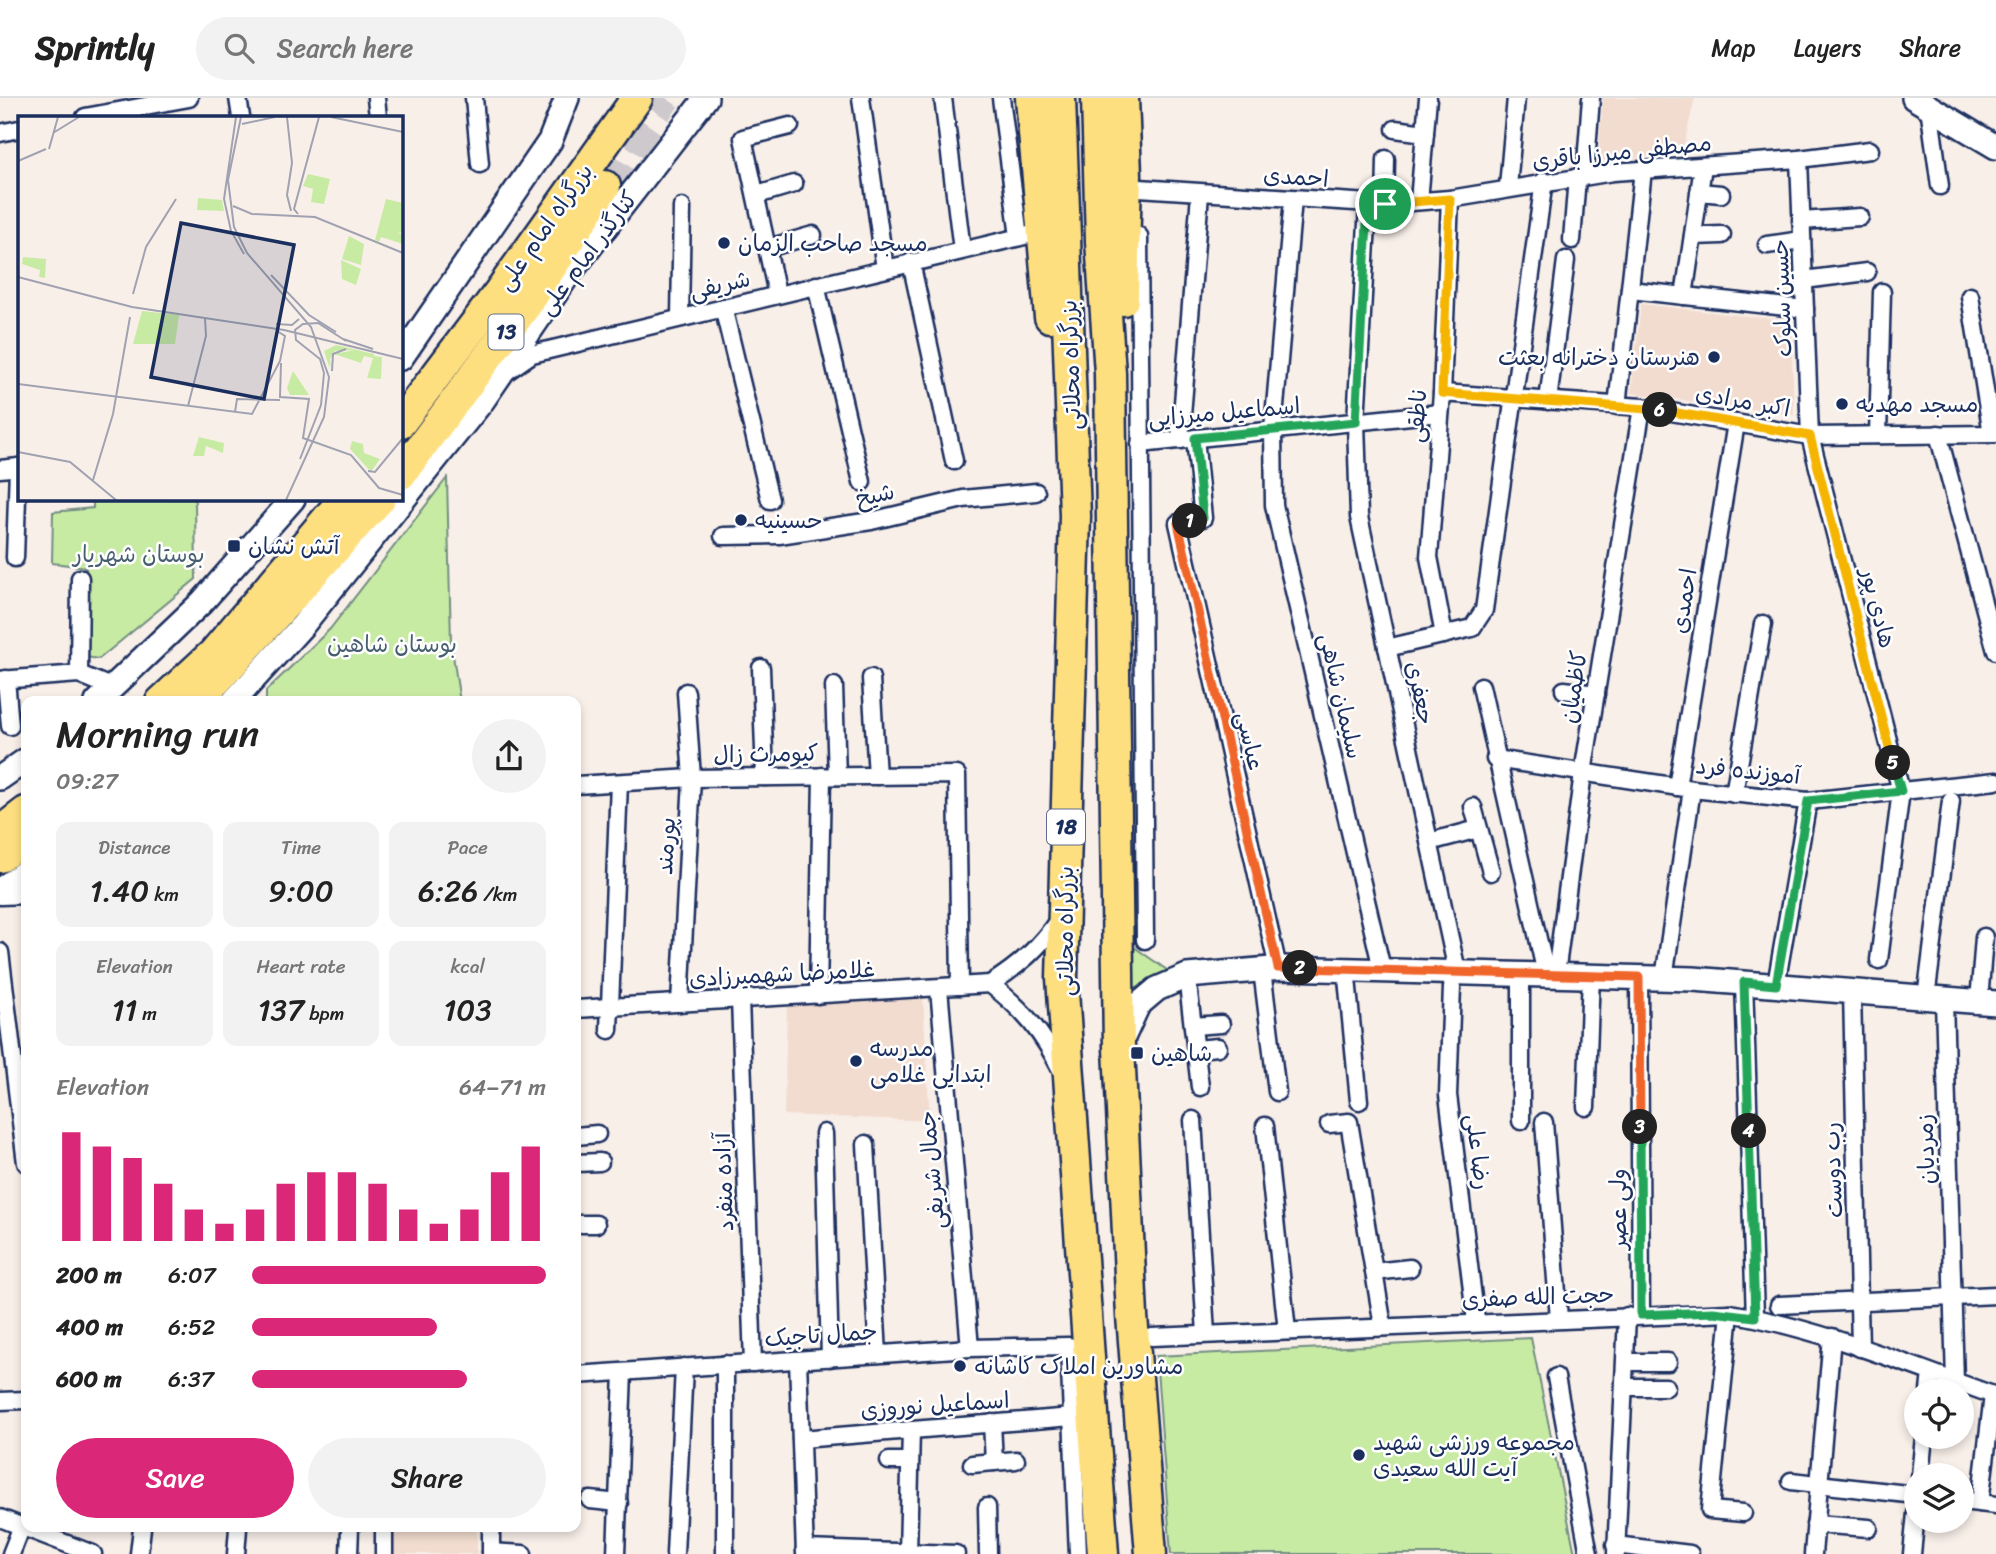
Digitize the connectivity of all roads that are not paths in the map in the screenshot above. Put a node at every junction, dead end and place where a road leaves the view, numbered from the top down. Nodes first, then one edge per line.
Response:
1 (188, 98) edge
2 (238, 98) edge
3 (376, 98) edge
4 (474, 98) edge
5 (559, 98) edge
6 (567, 98) edge
7 (585, 98) edge
8 (637, 98) edge
9 (706, 98) edge
10 (861, 98) edge
11 (943, 98) edge
12 (1001, 98) edge
13 (1031, 98) edge
14 (1060, 98) edge
15 (1097, 98) edge
16 (1123, 98) edge
17 (1428, 98) edge
18 (1516, 98) edge
19 (1591, 98) edge
20 (1922, 102) edge
21 (133, 113) edge
22 (97, 116) edge
23 (241, 116) edge
24 (379, 116) edge
25 (790, 126) dead end
26 (18, 129) edge
27 (1395, 129) dead end
28 (1425, 132) junction
29 (0, 133) edge
30 (550, 141) junction
31 (1996, 147) edge
32 (1870, 150) dead end
33 (1386, 159) dead end
34 (1799, 159) junction
35 (480, 164) dead end
36 (1703, 166) junction
37 (1643, 170) junction
38 (1581, 176) junction
39 (594, 178) junction
40 (1132, 181) junction
41 (1544, 181) junction
42 (794, 184) dead end
43 (1940, 186) dead end
44 (1508, 187) junction
45 (1699, 192) junction
46 (1200, 194) junction
47 (1721, 194) dead end
48 (757, 195) junction
49 (1293, 199) junction
50 (1450, 199) junction
51 (1419, 201) junction
52 (1385, 204) junction
53 (1368, 205) junction
54 (682, 207) dead end
55 (1860, 217) dead end
56 (1801, 221) junction
57 (813, 235) dead end
58 (1030, 235) junction
59 (1722, 235) dead end
60 (1693, 236) junction
61 (1572, 240) dead end
62 (1802, 240) junction
63 (1767, 245) dead end
64 (768, 248) junction
65 (962, 250) junction
66 (1566, 260) dead end
67 (911, 262) junction
68 (885, 269) junction
69 (1867, 272) dead end
70 (1804, 281) junction
71 (816, 285) junction
72 (1630, 290) junction
73 (1882, 292) dead end
74 (777, 294) junction
75 (1684, 296) junction
76 (1970, 296) dead end
77 (723, 307) junction
78 (1805, 309) junction
79 (680, 317) junction
80 (402, 357) edge
81 (1110, 373) junction
82 (499, 378) junction
83 (1442, 393) junction
84 (1513, 399) junction
85 (1548, 401) junction
86 (1617, 406) junction
87 (1642, 407) junction
88 (1440, 413) junction
89 (402, 421) edge
90 (1356, 422) junction
91 (1736, 423) junction
92 (1074, 430) junction
93 (1273, 430) junction
94 (1938, 434) junction
95 (1994, 434) edge
96 (1878, 435) junction
97 (1810, 436) junction
98 (1187, 439) junction
99 (1140, 444) junction
100 (954, 461) dead end
101 (18, 467) edge
102 (0, 469) edge
103 (402, 473) edge
104 (862, 482) dead end
105 (18, 490) edge
106 (1036, 492) dead end
107 (292, 500) edge
108 (343, 500) edge
109 (379, 500) edge
110 (770, 500) dead end
111 (723, 536) dead end
112 (15, 558) dead end
113 (80, 578) dead end
114 (1763, 624) dead end
115 (1444, 635) junction
116 (1387, 648) junction
117 (1996, 651) edge
118 (761, 668) dead end
119 (79, 674) junction
120 (871, 678) dead end
121 (3, 679) edge
122 (834, 686) dead end
123 (1481, 686) dead end
124 (1564, 690) dead end
125 (686, 692) dead end
126 (1596, 694) junction
127 (105, 695) edge
128 (167, 696) edge
129 (200, 696) edge
130 (238, 696) edge
131 (10, 726) dead end
132 (1496, 759) junction
133 (21, 763) edge
134 (1583, 773) junction
135 (830, 776) junction
136 (877, 776) junction
137 (765, 777) junction
138 (0, 778) edge
139 (692, 778) junction
140 (1996, 781) edge
141 (619, 783) junction
142 (581, 785) edge
143 (1685, 788) junction
144 (1901, 791) junction
145 (1734, 794) junction
146 (1808, 801) junction
147 (1951, 801) dead end
148 (1473, 807) dead end
149 (21, 817) edge
150 (1478, 829) junction
151 (0, 832) edge
152 (21, 842) edge
153 (1429, 842) junction
154 (0, 857) edge
155 (1491, 872) dead end
156 (21, 875) edge
157 (0, 890) edge
158 (0, 895) edge
159 (21, 895) edge
160 (1063, 913) junction
161 (1984, 937) dead end
162 (1145, 940) dead end
163 (0, 952) edge
164 (1879, 960) dead end
165 (1346, 968) junction
166 (1270, 969) junction
167 (1382, 969) junction
168 (1521, 973) junction
169 (1551, 974) junction
170 (1591, 975) junction
171 (1188, 976) junction
172 (1639, 977) junction
173 (1664, 978) junction
174 (1455, 979) junction
175 (1744, 982) junction
176 (990, 985) junction
177 (1776, 985) junction
178 (960, 986) junction
179 (939, 988) junction
180 (1852, 991) junction
181 (818, 995) junction
182 (740, 999) junction
183 (1935, 999) junction
184 (1988, 1002) edge
185 (681, 1003) junction
186 (608, 1007) junction
187 (581, 1009) edge
188 (1221, 1024) dead end
189 (1193, 1026) junction
190 (609, 1030) dead end
191 (1119, 1048) junction
192 (1218, 1048) dead end
193 (1196, 1049) junction
194 (1200, 1087) dead end
195 (1070, 1090) junction
196 (1277, 1092) dead end
197 (1359, 1101) dead end
198 (1586, 1107) dead end
199 (1193, 1120) dead end
200 (1521, 1121) dead end
201 (1544, 1122) dead end
202 (21, 1123) edge
203 (1329, 1124) dead end
204 (1265, 1126) dead end
205 (824, 1133) dead end
206 (597, 1134) dead end
207 (581, 1136) edge
208 (866, 1143) dead end
209 (600, 1162) dead end
210 (581, 1163) edge
211 (581, 1224) edge
212 (596, 1224) dead end
213 (1410, 1268) dead end
214 (1374, 1272) junction
215 (1996, 1295) edge
216 (1953, 1297) junction
217 (1860, 1302) junction
218 (1779, 1305) dead end
219 (1730, 1313) junction
220 (1634, 1316) junction
221 (1755, 1317) junction
222 (1559, 1319) junction
223 (1476, 1322) junction
224 (1384, 1326) junction
225 (1287, 1331) junction
226 (1206, 1334) junction
227 (1152, 1337) dead end
228 (1832, 1337) junction
229 (970, 1348) junction
230 (1860, 1348) junction
231 (878, 1354) junction
232 (830, 1357) junction
233 (798, 1360) junction
234 (1668, 1362) dead end
235 (753, 1363) junction
236 (1627, 1363) junction
237 (725, 1364) junction
238 (684, 1367) junction
239 (623, 1372) junction
240 (1931, 1373) junction
241 (581, 1375) edge
242 (1556, 1377) dead end
243 (1930, 1379) edge
244 (1947, 1379) edge
245 (1955, 1379) edge
246 (1626, 1387) junction
247 (1666, 1387) dead end
248 (1974, 1389) edge
249 (1994, 1396) edge
250 (21, 1400) edge
251 (0, 1401) edge
252 (1072, 1417) junction
253 (992, 1423) junction
254 (911, 1430) junction
255 (801, 1439) junction
256 (1016, 1460) dead end
257 (889, 1461) dead end
258 (910, 1461) junction
259 (994, 1462) junction
260 (972, 1464) dead end
261 (1791, 1481) dead end
262 (1819, 1483) junction
263 (1904, 1494) edge
264 (590, 1500) dead end
265 (618, 1503) junction
266 (1988, 1504) edge
267 (987, 1507) dead end
268 (1743, 1513) dead end
269 (0, 1518) edge
270 (1815, 1524) junction
271 (21, 1526) edge
272 (1869, 1528) dead end
273 (21, 1529) edge
274 (45, 1532) edge
275 (142, 1532) edge
276 (238, 1532) edge
277 (350, 1532) edge
278 (384, 1532) edge
279 (491, 1532) edge
280 (1914, 1533) edge
281 (1616, 1549) edge
282 (805, 1551) edge
283 (491, 1553) edge
284 (908, 1553) edge
285 (11, 1554) edge
286 (93, 1554) edge
287 (139, 1554) edge
288 (236, 1554) edge
289 (349, 1554) edge
290 (384, 1554) edge
291 (523, 1554) edge
292 (615, 1554) edge
293 (675, 1554) edge
294 (725, 1554) edge
295 (956, 1554) edge
296 (988, 1554) edge
297 (1078, 1554) edge
298 (1103, 1554) edge
299 (1151, 1554) edge
300 (1589, 1554) edge
301 (1690, 1554) edge
302 (1813, 1554) edge
303 (1912, 1554) edge

1 - 21 street
2 - 23 street
3 - 24 street
4 - 35 street
5 - 30 street
6 - 30 main road
7 - 30 main road
8 - 39 highway, بزرگراه امام علی / 13
9 - 82 main road, کنارگذر امام علی
10 - 68 street
11 - 65 street
12 - 58 street
13 - 58 highway
14 - 92 highway, بزرگراه محلاتی / 18
15 - 81 highway, بزرگراه محلاتی / 18
16 - 40 highway
17 - 28 street
18 - 44 street
19 - 38 street
20 - 31 main road
20 - 43 street
21 - 22 street
25 - 48 street
26 - 29 street
27 - 28 street
28 - 51 street
30 - 80 main road
32 - 34 street, مصطفی میرزا باقری
33 - 52 street
34 - 36 street, مصطفی میرزا باقری
34 - 56 street, حسین سلوک
36 - 37 street, مصطفی میرزا باقری
36 - 45 street
37 - 38 street, مصطفی میرزا باقری
37 - 72 street
38 - 41 street, مصطفی میرزا باقری
38 - 61 street
39 - 89 highway, بزرگراه امام علی / 13
39 - 103 highway, 13
40 - 46 street, احمدی
40 - 81 highway
40 - 99 street, اسماعیل میرزایی
41 - 44 street, مصطفی میرزا باقری
41 - 84 street
42 - 48 street
44 - 50 street, مصطفی میرزا باقری
45 - 47 street
45 - 60 street
46 - 49 street, احمدی
46 - 98 street
48 - 64 street
49 - 53 street, احمدی
49 - 93 street, سلیمان شاهی
50 - 51 street, احمدی
50 - 83 street, ناطقی
51 - 52 street, احمدی
52 - 53 street, احمدی
53 - 90 street, جعفری
54 - 79 street
55 - 56 street
56 - 62 street, حسین سلوک
57 - 64 street
58 - 65 street, شریفی
58 - 92 highway
59 - 60 street
60 - 75 street
62 - 63 street
62 - 70 street, حسین سلوک
64 - 74 street
65 - 67 street, شریفی
66 - 85 street
67 - 68 street, شریفی
67 - 100 street
68 - 71 street, شریفی
69 - 70 street
70 - 78 street, حسین سلوک
71 - 74 street, شریفی
71 - 104 street
72 - 75 street
72 - 86 street
73 - 96 street
74 - 77 street, شریفی
75 - 78 street
76 - 95 street
77 - 79 street, شریفی
77 - 110 street
78 - 97 street, حسین سلوک
79 - 82 street, شریفی
81 - 191 highway, بزرگراه محلاتی / 18
82 - 130 main road, کنارگذر امام علی
83 - 84 street, اکبر مرادی
83 - 88 street, ناطقی
84 - 85 street, اکبر مرادی
84 - 115 street
85 - 86 street, اکبر مرادی
86 - 87 street, اکبر مرادی
87 - 91 street, اکبر مرادی
87 - 126 street, کاظمیان
88 - 90 street, اسماعیل میرزایی
88 - 115 street, ناطقی
90 - 93 street, اسماعیل میرزایی
90 - 116 street, جعفری
91 - 97 street, اکبر مرادی
91 - 143 street, احمدی
92 - 160 highway, بزرگراه محلاتی / 18
93 - 98 street, اسماعیل میرزایی
93 - 167 street, سلیمان شاهی
94 - 95 street, اکبر مرادی
94 - 96 street, اکبر مرادی
94 - 117 street
96 - 97 street, اکبر مرادی
97 - 144 street, هادی پور
98 - 99 street, اسماعیل میرزایی
98 - 166 street, عباسی
99 - 162 street
101 - 102 street
105 - 112 street
106 - 111 street, شیخ
107 - 127 main road
108 - 128 highway
109 - 129 highway
113 - 119 street
114 - 145 street
115 - 116 street
116 - 153 street, جعفری
118 - 137 street
119 - 121 street
119 - 127 street
120 - 136 street
121 - 131 street
122 - 135 street
123 - 132 street
124 - 126 street
125 - 139 street, پورمند
126 - 134 street, کاظمیان
132 - 134 street, آموزنده فرد
132 - 169 street
133 - 138 main road
134 - 143 street, آموزنده فرد
134 - 169 street, کاظمیان
135 - 136 street, کیومرث زال
135 - 137 street, کیومرث زال
135 - 181 street
136 - 178 street, کیومرث زال
137 - 139 street, کیومرث زال
139 - 141 street, کیومرث زال
139 - 185 street, پورمند
140 - 144 street, آموزنده فرد
141 - 142 street, کیومرث زال
141 - 186 street
143 - 145 street, آموزنده فرد
143 - 173 street, احمدی
144 - 146 street, آموزنده فرد
144 - 164 street
145 - 146 street, آموزنده فرد
146 - 177 street
147 - 183 street, زمردیان
148 - 150 street
149 - 151 highway
150 - 153 street
150 - 155 street
152 - 154 highway
153 - 174 street, جعفری
156 - 157 main road
158 - 159 street
160 - 176 street
160 - 195 highway, بزرگراه محلاتی / 18
161 - 184 street
163 - 202 street
165 - 166 main road
165 - 167 main road
165 - 197 street
166 - 171 main road
166 - 196 street, عباسی
167 - 174 main road
168 - 169 main road
168 - 174 main road
168 - 200 street
169 - 170 main road
170 - 172 main road
170 - 198 street
171 - 189 street
171 - 191 main road
172 - 173 main road
172 - 220 street, ولی عصر
173 - 175 main road
174 - 223 street, رضا علی
175 - 177 main road
175 - 221 street
176 - 178 street, غلامرضا شهمیرزادی
176 - 195 street
177 - 180 main road
178 - 179 street, غلامرضا شهمیرزادی
179 - 181 street, غلامرضا شهمیرزادی
179 - 229 street, جمال شریفی
180 - 183 main road
180 - 217 street, رب دوست
181 - 182 street, غلامرضا شهمیرزادی
182 - 185 street, غلامرضا شهمیرزادی
182 - 235 street, آزاده منفرد
183 - 184 main road
183 - 216 street, زمردیان
185 - 186 street, غلامرضا شهمیرزادی
186 - 187 street, غلامرضا شهمیرزادی
186 - 190 street
188 - 189 street
189 - 193 street
191 - 299 highway, بزرگراه محلاتی / 18
192 - 193 street
193 - 194 street
195 - 298 highway, بزرگراه محلاتی / 18
199 - 226 street
201 - 222 street
203 - 214 street
204 - 225 street
205 - 232 street
206 - 207 street
208 - 231 street
209 - 210 street
211 - 212 street
213 - 214 street
214 - 224 street
215 - 216 street
216 - 217 street
216 - 245 street, زمردیان
217 - 218 street
217 - 230 street, رب دوست
219 - 220 street, حجت الله صفری
219 - 221 street, حجت الله صفری
219 - 268 street
220 - 222 street, حجت الله صفری
220 - 236 street, ولی عصر
221 - 228 street, حجت الله صفری
222 - 223 street, حجت الله صفری
223 - 224 street, حجت الله صفری
224 - 225 street, حجت الله صفری
225 - 226 street, حجت الله صفری
226 - 227 street, حجت الله صفری
228 - 230 street, حجت الله صفری
228 - 262 street
229 - 231 street, جمال تاجیک
229 - 252 street, جمال تاجیک
230 - 240 street, حجت الله صفری
231 - 232 street, جمال تاجیک
232 - 233 street, جمال تاجیک
233 - 235 street, جمال تاجیک
233 - 255 street
234 - 236 street
235 - 237 street, جمال تاجیک
236 - 246 street, ولی عصر
237 - 238 street, جمال تاجیک
237 - 294 street
238 - 239 street, جمال تاجیک
238 - 293 street
239 - 241 street, جمال تاجیک
239 - 265 street
240 - 243 street
240 - 244 street, حجت الله صفری
242 - 300 street
246 - 247 street
246 - 281 street, ولی عصر
248 - 249 street, حجت الله صفری
249 - 266 street
250 - 251 street
252 - 253 street, اسماعیل نوروزی
252 - 297 street
253 - 254 street, اسماعیل نوروزی
253 - 259 street
254 - 255 street, اسماعیل نوروزی
254 - 258 street
255 - 282 street
256 - 259 street
257 - 258 street
258 - 284 street
259 - 260 street
261 - 262 street
262 - 263 street
262 - 270 street
264 - 265 street
265 - 292 street
267 - 296 street
269 - 271 street
270 - 272 street
270 - 302 street
273 - 285 street
274 - 286 street
275 - 287 street
276 - 288 street
277 - 289 street
278 - 290 street
279 - 283 street
280 - 303 street
281 - 301 street
282 - 284 street
283 - 291 street
284 - 295 street

